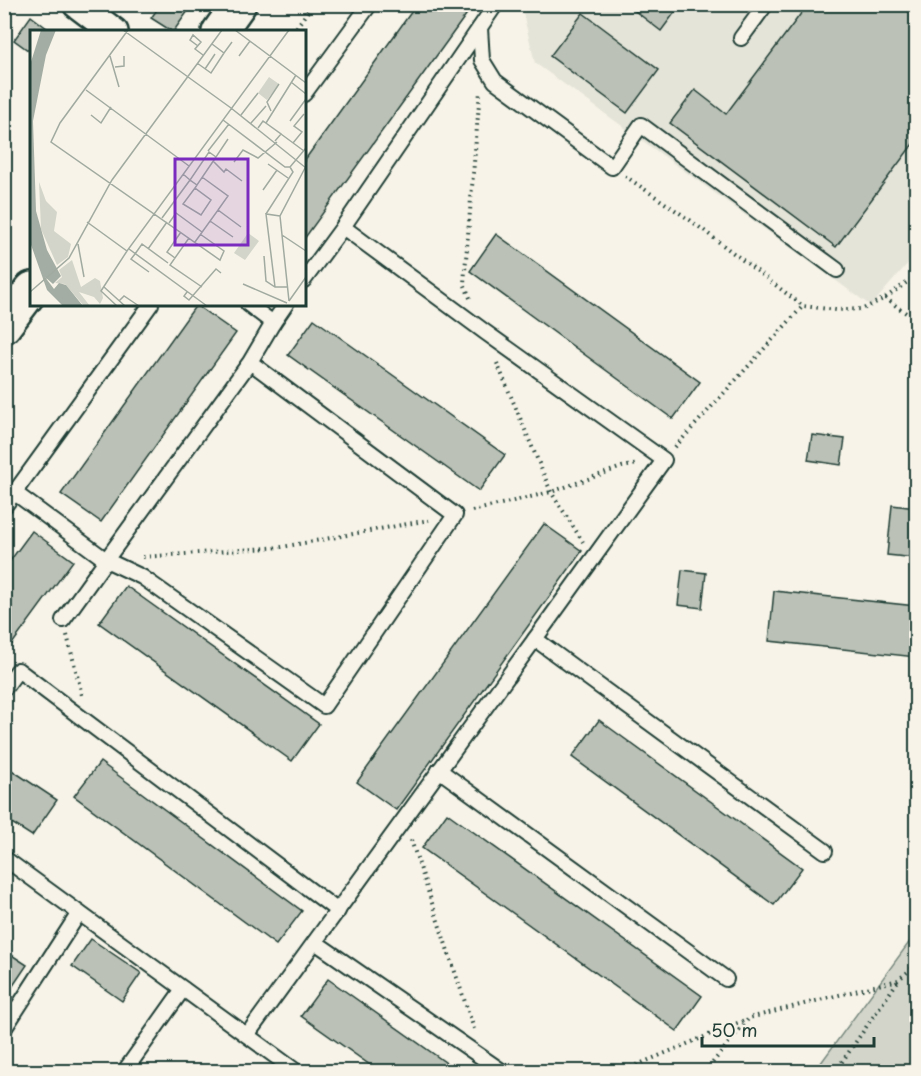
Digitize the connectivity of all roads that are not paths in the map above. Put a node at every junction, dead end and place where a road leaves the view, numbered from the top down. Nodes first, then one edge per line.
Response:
1 (77, 4) edge
2 (238, 4) edge
3 (370, 4) edge
4 (496, 4) edge
5 (766, 4) edge
6 (480, 28) junction
7 (111, 30) edge
8 (220, 30) edge
9 (741, 38) dead end
10 (306, 90) edge
11 (343, 227) junction
12 (837, 270) dead end
13 (306, 277) edge
14 (30, 292) edge
15 (150, 306) edge
16 (251, 306) edge
17 (285, 306) edge
18 (273, 323) junction
19 (4, 326) edge
20 (250, 362) junction
21 (15, 493) junction
22 (4, 507) edge
23 (106, 560) junction
24 (63, 620) road end
25 (535, 639) junction
26 (4, 689) edge
27 (439, 770) junction
28 (825, 852) dead end
29 (4, 858) edge
30 (338, 911) junction
31 (79, 913) junction
32 (315, 942) junction
33 (726, 979) dead end
34 (183, 988) junction
35 (4, 1029) edge
36 (247, 1035) junction
37 (124, 1071) edge
38 (297, 1071) edge
39 (503, 1071) edge

1 - 7 street
2 - 8 main road
3 - 10 lane
4 - 6 lane
5 - 9 lane
6 - 11 lane
6 - 12 lane
11 - 13 lane
11 - 25 lane
14 - 19 main road
15 - 21 lane
16 - 18 lane
17 - 18 lane
18 - 20 lane
20 - 23 lane
20 - 23 lane
21 - 22 lane
21 - 23 lane
23 - 24 lane
25 - 27 lane
25 - 28 lane
26 - 30 lane
27 - 30 lane
27 - 33 lane
29 - 31 lane
30 - 32 lane
31 - 34 lane
31 - 35 lane
32 - 36 lane
32 - 39 lane
34 - 36 lane
34 - 37 lane
36 - 38 lane

